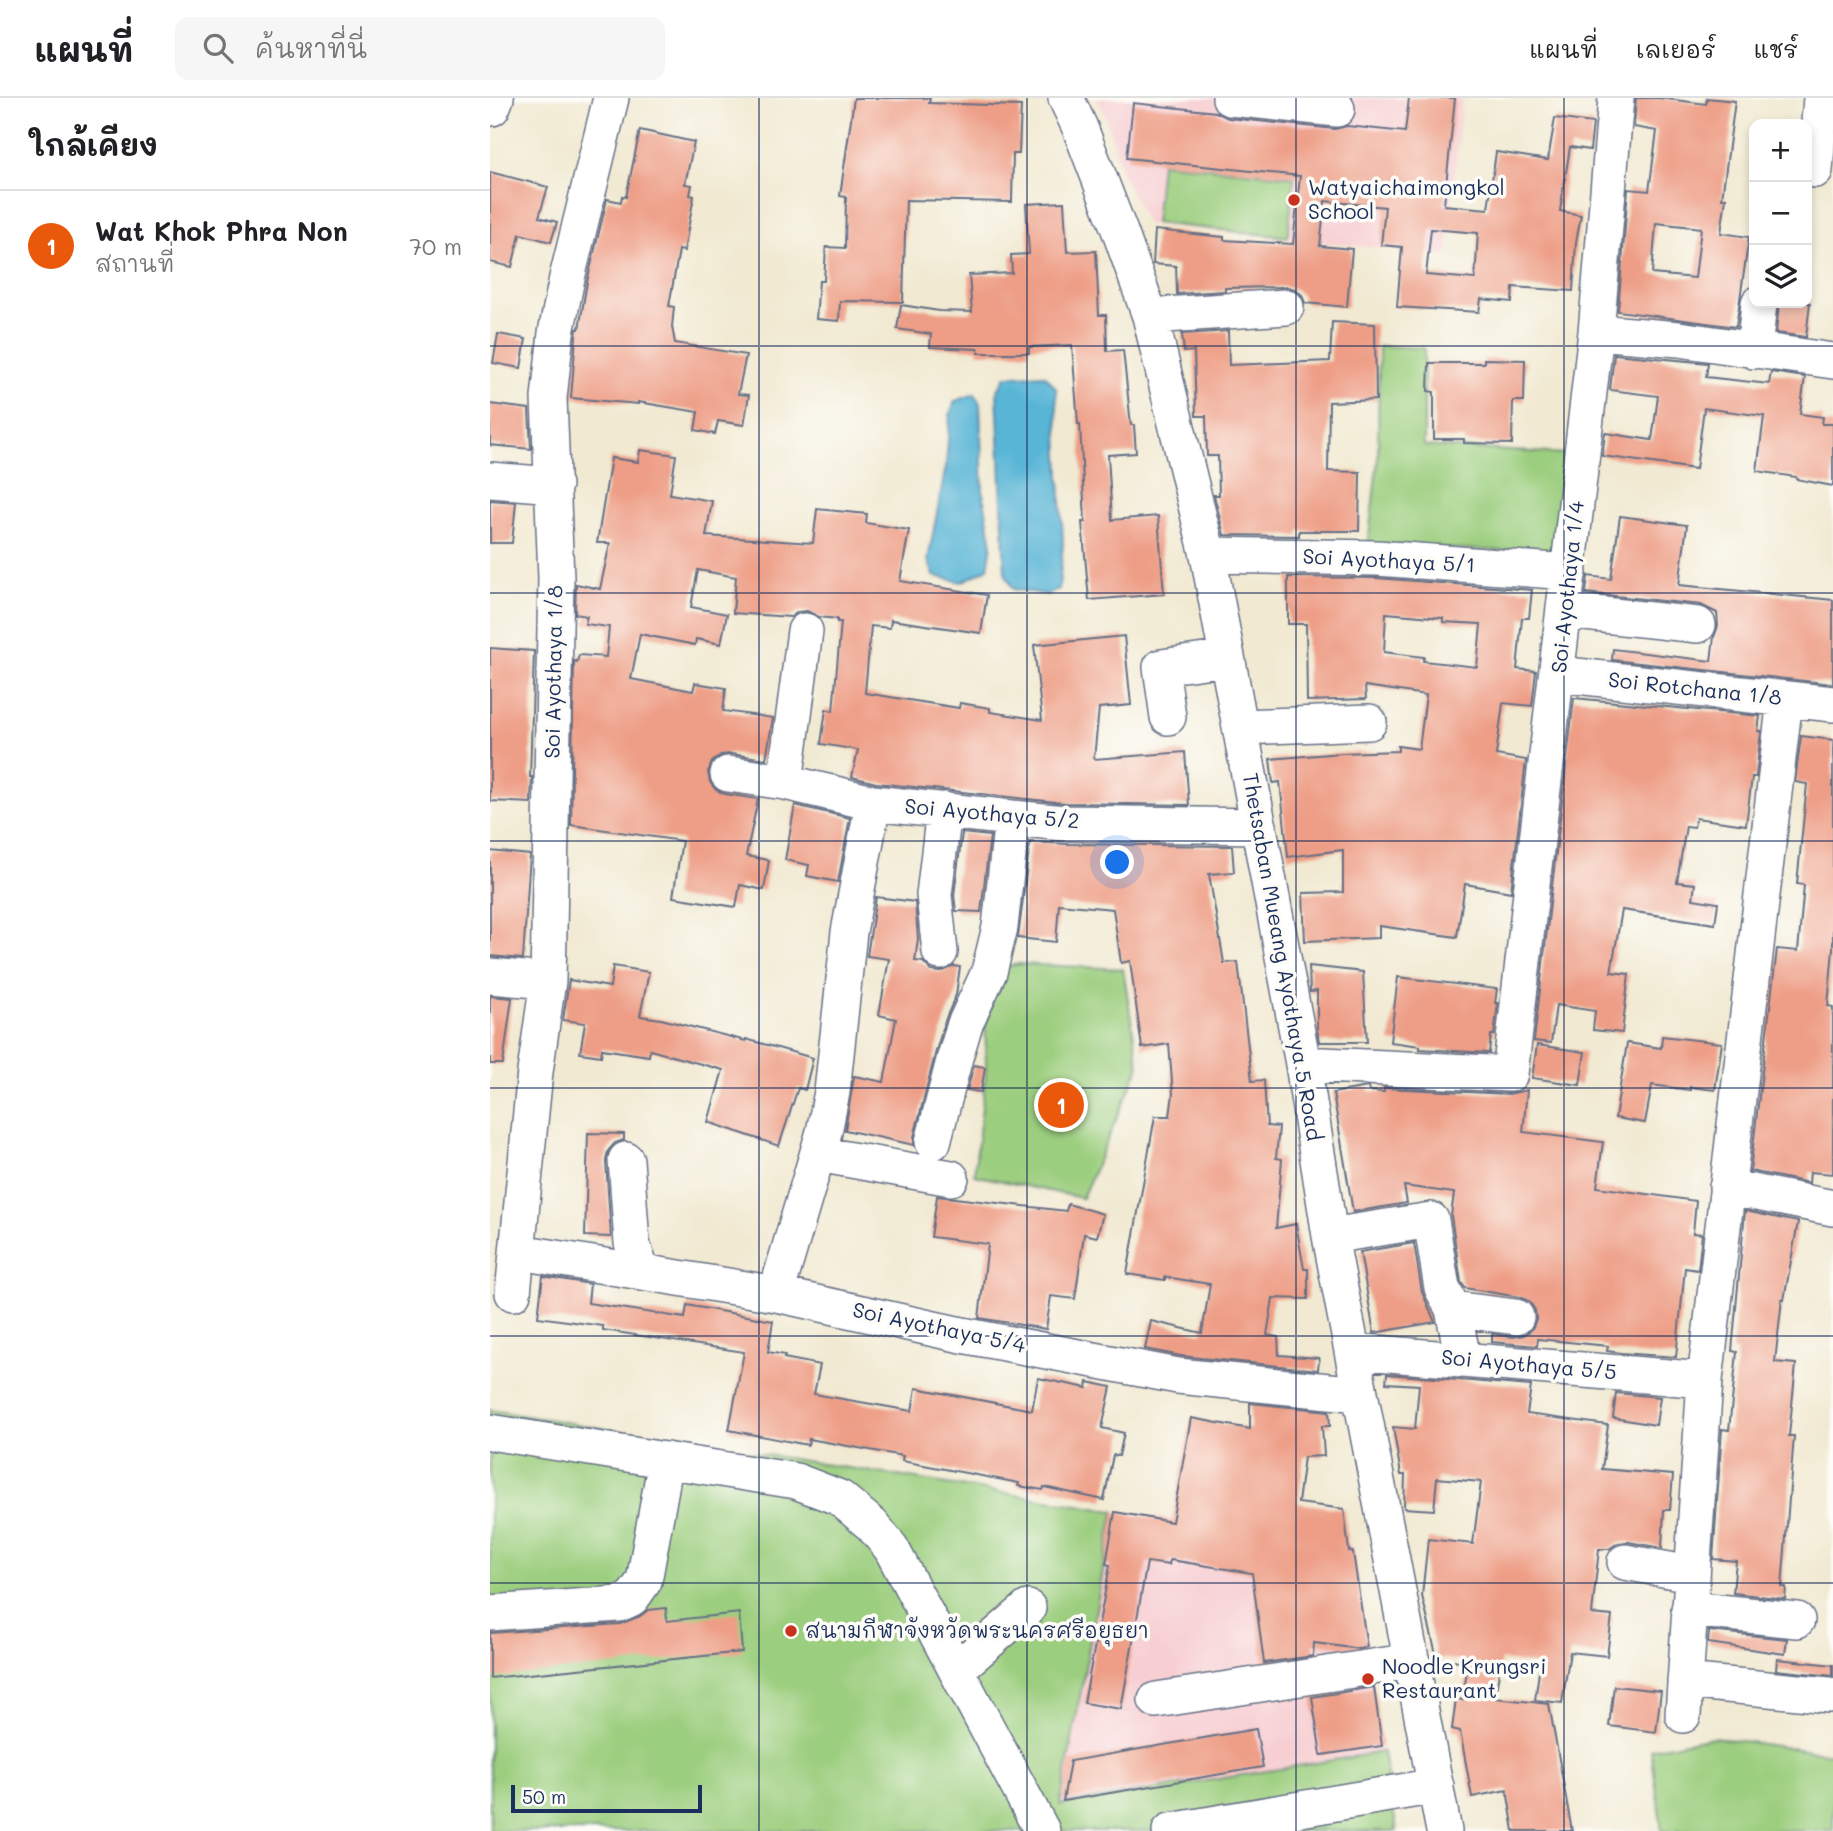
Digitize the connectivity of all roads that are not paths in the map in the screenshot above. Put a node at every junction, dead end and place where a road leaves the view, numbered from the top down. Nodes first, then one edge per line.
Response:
1 (611, 98) edge
2 (1066, 98) edge
3 (1230, 98) edge
4 (1616, 98) edge
5 (1821, 98) edge
6 (1337, 109) dead end
7 (1815, 170) dead end
8 (1286, 307) dead end
9 (1758, 308) edge
10 (1150, 316) junction
11 (1597, 332) junction
12 (1754, 351) junction
13 (1833, 361) edge
14 (490, 480) edge
15 (554, 485) junction
16 (1208, 555) junction
17 (1569, 572) junction
18 (1566, 611) junction
19 (1698, 625) dead end
20 (806, 631) dead end
21 (1227, 658) junction
22 (1558, 674) junction
23 (1785, 699) junction
24 (1833, 704) edge
25 (1167, 717) dead end
26 (1369, 722) dead end
27 (1240, 727) junction
28 (728, 774) dead end
29 (785, 782) junction
30 (873, 803) junction
31 (944, 810) junction
32 (1012, 818) junction
33 (1259, 826) junction
34 (940, 952) dead end
35 (490, 976) edge
36 (548, 981) junction
37 (1303, 1064) junction
38 (933, 1142) dead end
39 (818, 1154) junction
40 (626, 1160) dead end
41 (951, 1178) dead end
42 (1727, 1187) junction
43 (1833, 1208) edge
44 (1330, 1236) junction
45 (519, 1252) junction
46 (642, 1273) junction
47 (513, 1293) dead end
48 (776, 1294) junction
49 (1453, 1309) junction
50 (1516, 1317) dead end
51 (1352, 1351) junction
52 (1464, 1359) junction
53 (1705, 1380) junction
54 (1360, 1394) junction
55 (490, 1432) edge
56 (666, 1460) junction
57 (1625, 1562) dead end
58 (1691, 1574) junction
59 (1028, 1608) dead end
60 (1689, 1609) junction
61 (490, 1613) edge
62 (1797, 1620) dead end
63 (1412, 1661) junction
64 (956, 1670) junction
65 (1829, 1695) dead end
66 (1156, 1700) dead end
67 (1436, 1786) junction
68 (1326, 1818) edge
69 (1042, 1831) edge
70 (1170, 1831) edge
71 (1444, 1831) edge

1 - 15 street, Soi Ayothaya 1/8
2 - 10 street, Thetsaban Mueang Ayothaya 5 Road
3 - 6 street
4 - 11 street, Soi Ayothaya 1/4
5 - 7 street
8 - 10 street
9 - 12 street
10 - 16 street, Thetsaban Mueang Ayothaya 5 Road
11 - 12 street
11 - 17 street, Soi Ayothaya 1/4
12 - 13 street
14 - 15 street
15 - 36 street, Soi Ayothaya 1/8
16 - 17 street, Soi Ayothaya 5/1
16 - 21 street, Thetsaban Mueang Ayothaya 5 Road
17 - 18 street, Soi Ayothaya 1/4
18 - 19 street
18 - 22 street, Soi Ayothaya 1/4
20 - 29 street
21 - 25 street
21 - 27 street, Thetsaban Mueang Ayothaya 5 Road
22 - 23 street, Soi Rotchana 1/8
22 - 37 street, Soi Ayothaya 1/4
23 - 24 street, Soi Rotchana 1/8
23 - 42 street
26 - 27 street
27 - 33 street, Thetsaban Mueang Ayothaya 5 Road
28 - 29 street, Soi Ayothaya 5/2
29 - 30 street, Soi Ayothaya 5/2
30 - 31 street, Soi Ayothaya 5/2
30 - 39 street
31 - 32 street, Soi Ayothaya 5/2
31 - 34 street
32 - 33 street, Soi Ayothaya 5/2
32 - 38 street
33 - 37 street, Thetsaban Mueang Ayothaya 5 Road
35 - 36 street
36 - 45 street, Soi Ayothaya 1/8
37 - 44 street, Thetsaban Mueang Ayothaya 5 Road
39 - 41 street
39 - 48 street
40 - 46 street
42 - 43 street
42 - 53 street
44 - 49 street
44 - 51 street, Thetsaban Mueang Ayothaya 5 Road
45 - 46 street, Soi Ayothaya 5/4
45 - 47 street, Soi Ayothaya 1/8
46 - 48 street, Soi Ayothaya 5/4
48 - 54 street, Soi Ayothaya 5/4
49 - 50 street
49 - 52 street
51 - 52 street, Soi Ayothaya 5/5
51 - 54 street, Thetsaban Mueang Ayothaya 5 Road
52 - 53 street, Soi Ayothaya 5/5
53 - 58 street
54 - 63 street, Thetsaban Mueang Ayothaya 5 Road
55 - 56 street
56 - 61 street
56 - 64 street
57 - 58 street
58 - 60 street
59 - 64 street
60 - 62 street
60 - 65 street
63 - 66 street
63 - 67 street, Thetsaban Mueang Ayothaya 5 Road
64 - 69 street
67 - 68 street
67 - 71 street, Thetsaban Mueang Ayothaya 5 Road
68 - 70 street

